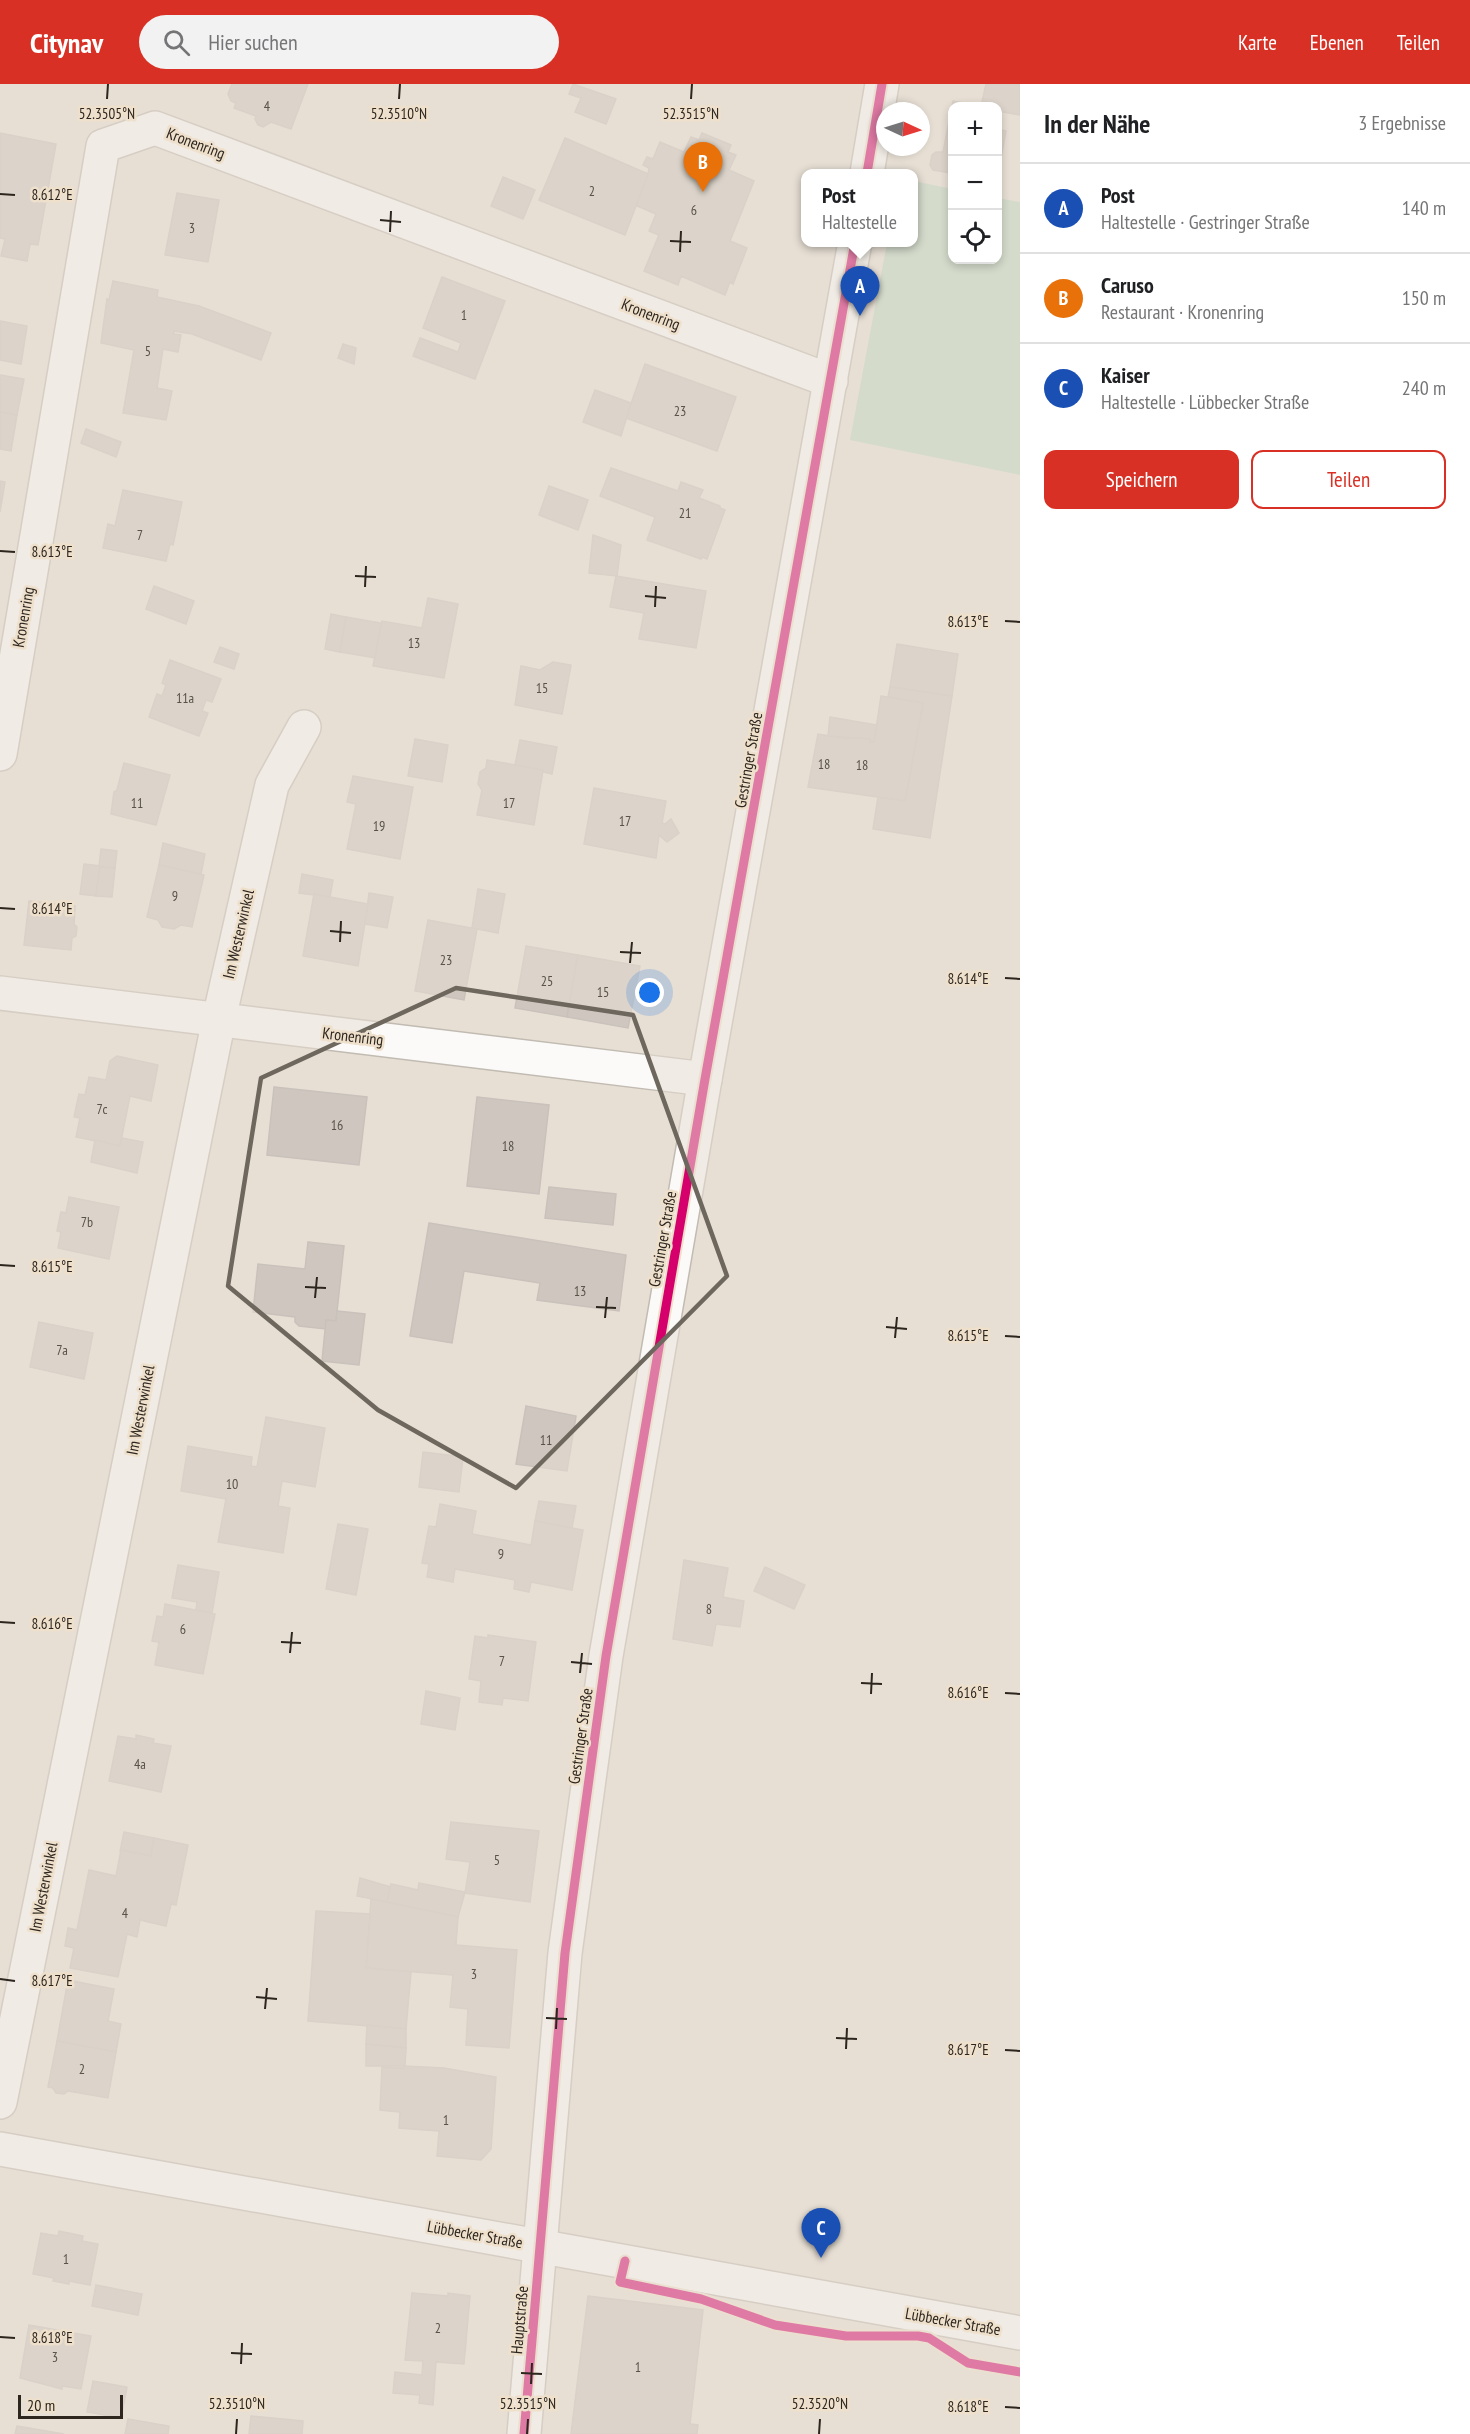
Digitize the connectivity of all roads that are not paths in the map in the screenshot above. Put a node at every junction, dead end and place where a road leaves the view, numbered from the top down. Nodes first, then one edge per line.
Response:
1 (882, 84) edge
2 (868, 169) edge
3 (854, 247) edge
4 (831, 381) junction
5 (304, 727) dead end
6 (0, 754) edge
7 (0, 993) edge
8 (219, 1019) junction
9 (705, 1079) junction
10 (0, 2102) edge
11 (0, 2149) edge
12 (541, 2246) junction
13 (1020, 2333) edge
14 (524, 2434) edge

1 - 2 street
3 - 4 street, Gestringer Straße
4 - 6 street, Kronenring
4 - 9 street, Gestringer Straße
5 - 8 street, Im Westerwinkel
7 - 8 street, Kronenring
8 - 9 street, Kronenring
8 - 10 street, Im Westerwinkel
9 - 12 street, Gestringer Straße
11 - 12 street, Lübbecker Straße
12 - 13 street, Lübbecker Straße
12 - 14 street, Hauptstraße

